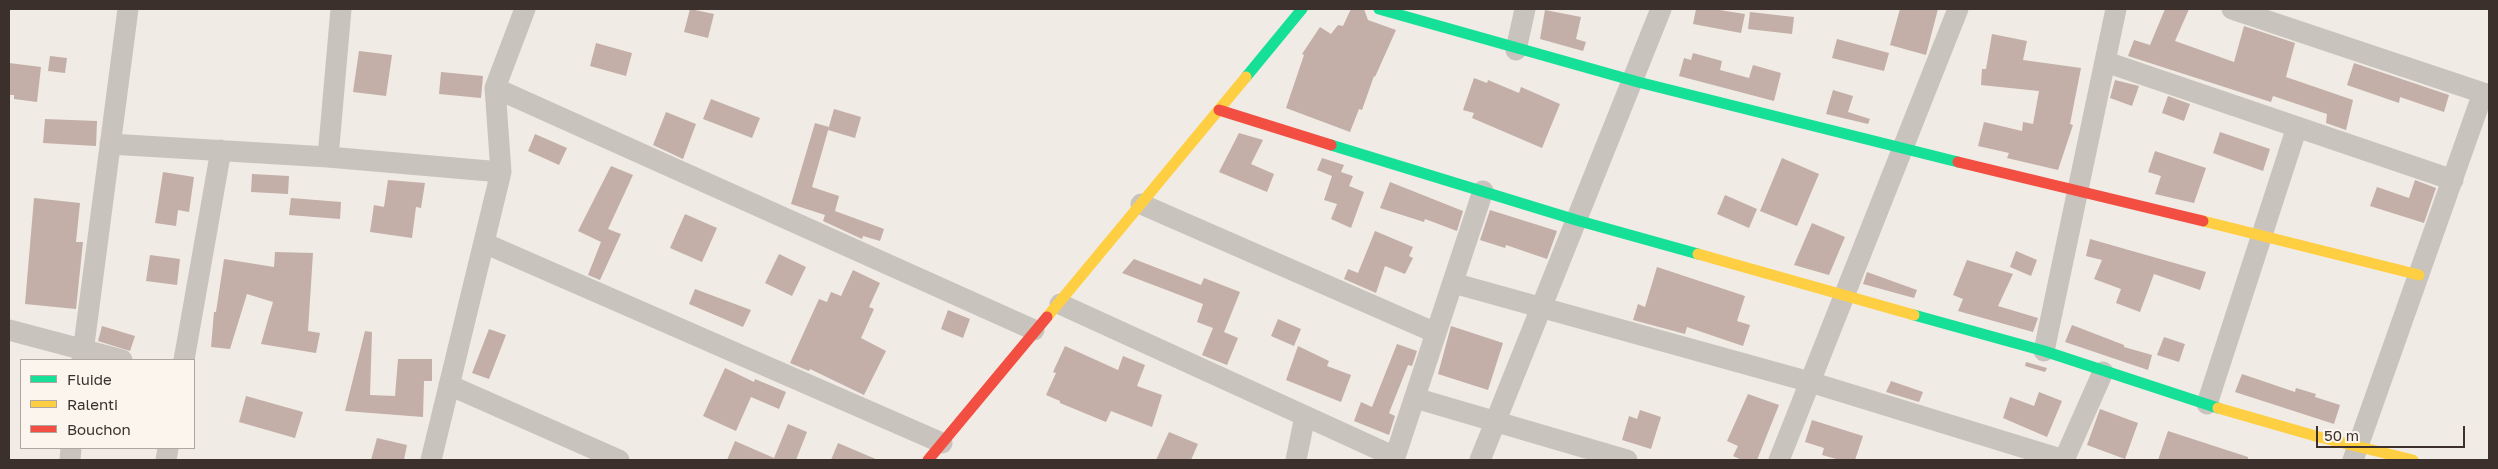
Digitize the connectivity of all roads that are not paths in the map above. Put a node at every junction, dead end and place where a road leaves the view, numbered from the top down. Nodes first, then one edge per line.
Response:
1 (128, 9) edge
2 (341, 9) edge
3 (525, 9) edge
4 (1302, 9) edge
5 (1379, 9) edge
6 (1525, 9) edge
7 (1661, 9) edge
8 (1958, 9) edge
9 (2116, 9) edge
10 (2232, 9) edge
11 (1516, 50) junction
12 (2106, 62) junction
13 (1632, 79) junction
14 (495, 88) junction
15 (2486, 94) edge
16 (1219, 110) junction
17 (2297, 127) junction
18 (110, 144) junction
19 (221, 150) junction
20 (1902, 150) junction
21 (328, 157) junction
22 (501, 172) junction
23 (2453, 180) junction
24 (2079, 190) junction
25 (1483, 192) junction
26 (1141, 204) junction
27 (1576, 220) junction
28 (2261, 235) junction
29 (484, 243) junction
30 (2419, 275) junction
31 (1453, 283) junction
32 (1844, 296) junction
33 (1060, 304) junction
34 (1541, 307) junction
35 (9, 330) edge
36 (1034, 330) junction
37 (1436, 332) junction
38 (2044, 351) junction
39 (83, 355) edge
40 (114, 359) edge
41 (184, 359) edge
42 (2104, 372) junction
43 (1810, 382) junction
44 (449, 386) junction
45 (1415, 398) junction
46 (2207, 404) junction
47 (1305, 416) junction
48 (1495, 421) junction
49 (942, 443) junction
50 (2356, 454) edge
51 (1395, 459) edge
52 (431, 460) edge
53 (619, 460) edge
54 (928, 460) edge
55 (1296, 460) edge
56 (1480, 460) edge
57 (1627, 460) edge
58 (1779, 460) edge
59 (2064, 460) edge
60 (2413, 460) edge

1 - 18 street
2 - 21 street
3 - 14 street
4 - 16 street
5 - 11 street
6 - 11 street
7 - 13 street
8 - 20 street
9 - 12 street
10 - 15 street
11 - 13 street
12 - 17 street
12 - 24 street
13 - 20 street
13 - 27 street
14 - 22 street
14 - 36 street
15 - 23 street
16 - 25 street
16 - 26 street
17 - 23 street
17 - 28 street
18 - 19 street
18 - 39 street
19 - 21 street
19 - 41 street
20 - 24 street
20 - 32 street
21 - 22 street
22 - 29 street
23 - 30 street
24 - 28 street
24 - 38 street
25 - 27 street
25 - 31 street
26 - 33 street
26 - 37 street
27 - 32 street
27 - 34 street
28 - 30 street
28 - 46 street
29 - 44 street
29 - 49 street
30 - 50 street
31 - 34 street
31 - 37 street
32 - 38 street
32 - 43 street
33 - 36 street
33 - 47 street
34 - 43 street
34 - 48 street
35 - 39 street
36 - 49 street
37 - 45 street
38 - 42 street
39 - 40 street
42 - 46 street
42 - 59 street
43 - 58 street
43 - 59 street
44 - 52 street
44 - 53 street
45 - 48 street
45 - 51 street
46 - 50 street
47 - 51 street
47 - 55 street
48 - 56 street
48 - 57 street
49 - 54 street
50 - 60 street

